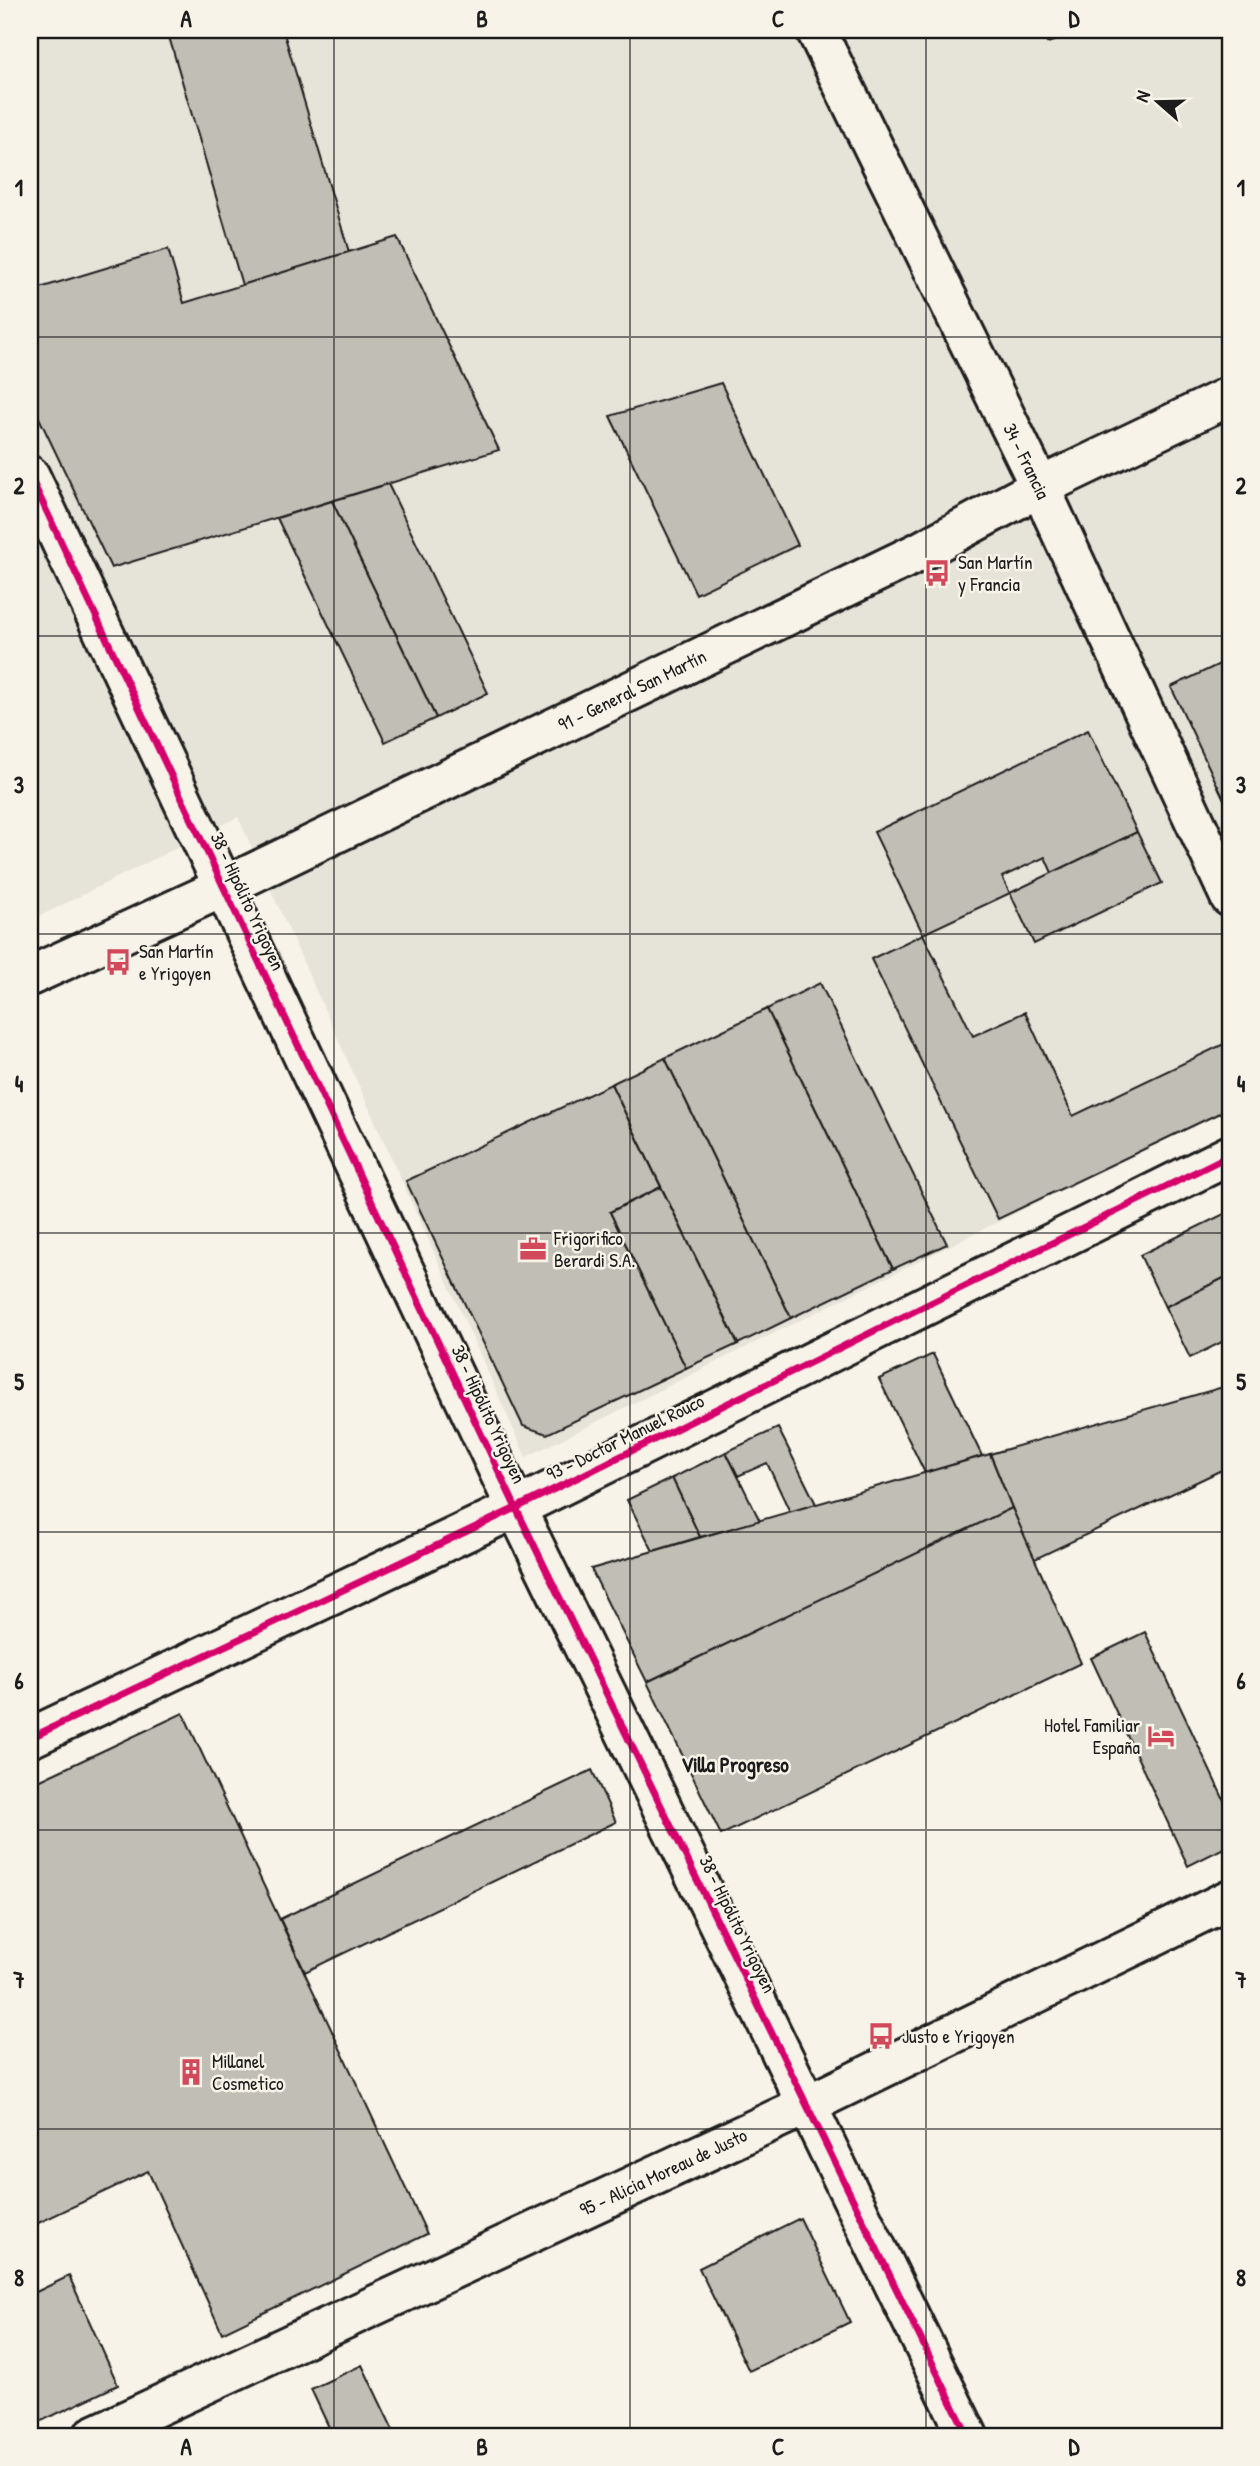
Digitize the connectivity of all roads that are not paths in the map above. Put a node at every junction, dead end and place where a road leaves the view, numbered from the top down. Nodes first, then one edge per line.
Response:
1 (816, 30) edge
2 (1230, 396) edge
3 (30, 476) edge
4 (1040, 487) junction
5 (224, 887) junction
6 (1230, 897) edge
7 (30, 976) edge
8 (1230, 1155) edge
9 (516, 1508) junction
10 (30, 1738) edge
11 (1230, 1899) edge
12 (809, 2104) junction
13 (93, 2436) edge
14 (968, 2436) edge

1 - 4 street, 34 - Francia
2 - 4 street, 91 - General San Martín
3 - 5 street, 38 - Hipólito Yrigoyen
4 - 5 street, 91 - General San Martín
4 - 6 street, 34 - Francia
5 - 7 street, 91 - General San Martín
5 - 9 street, 38 - Hipólito Yrigoyen
8 - 9 street, 93 - Doctor Manuel Rouco
9 - 10 street, 93 - Doctor Manuel Rouco
9 - 12 street, 38 - Hipólito Yrigoyen
11 - 12 street, 95 - Alicia Moreau de Justo
12 - 13 street, 95 - Alicia Moreau de Justo
12 - 14 street, 38 - Hipólito Yrigoyen

